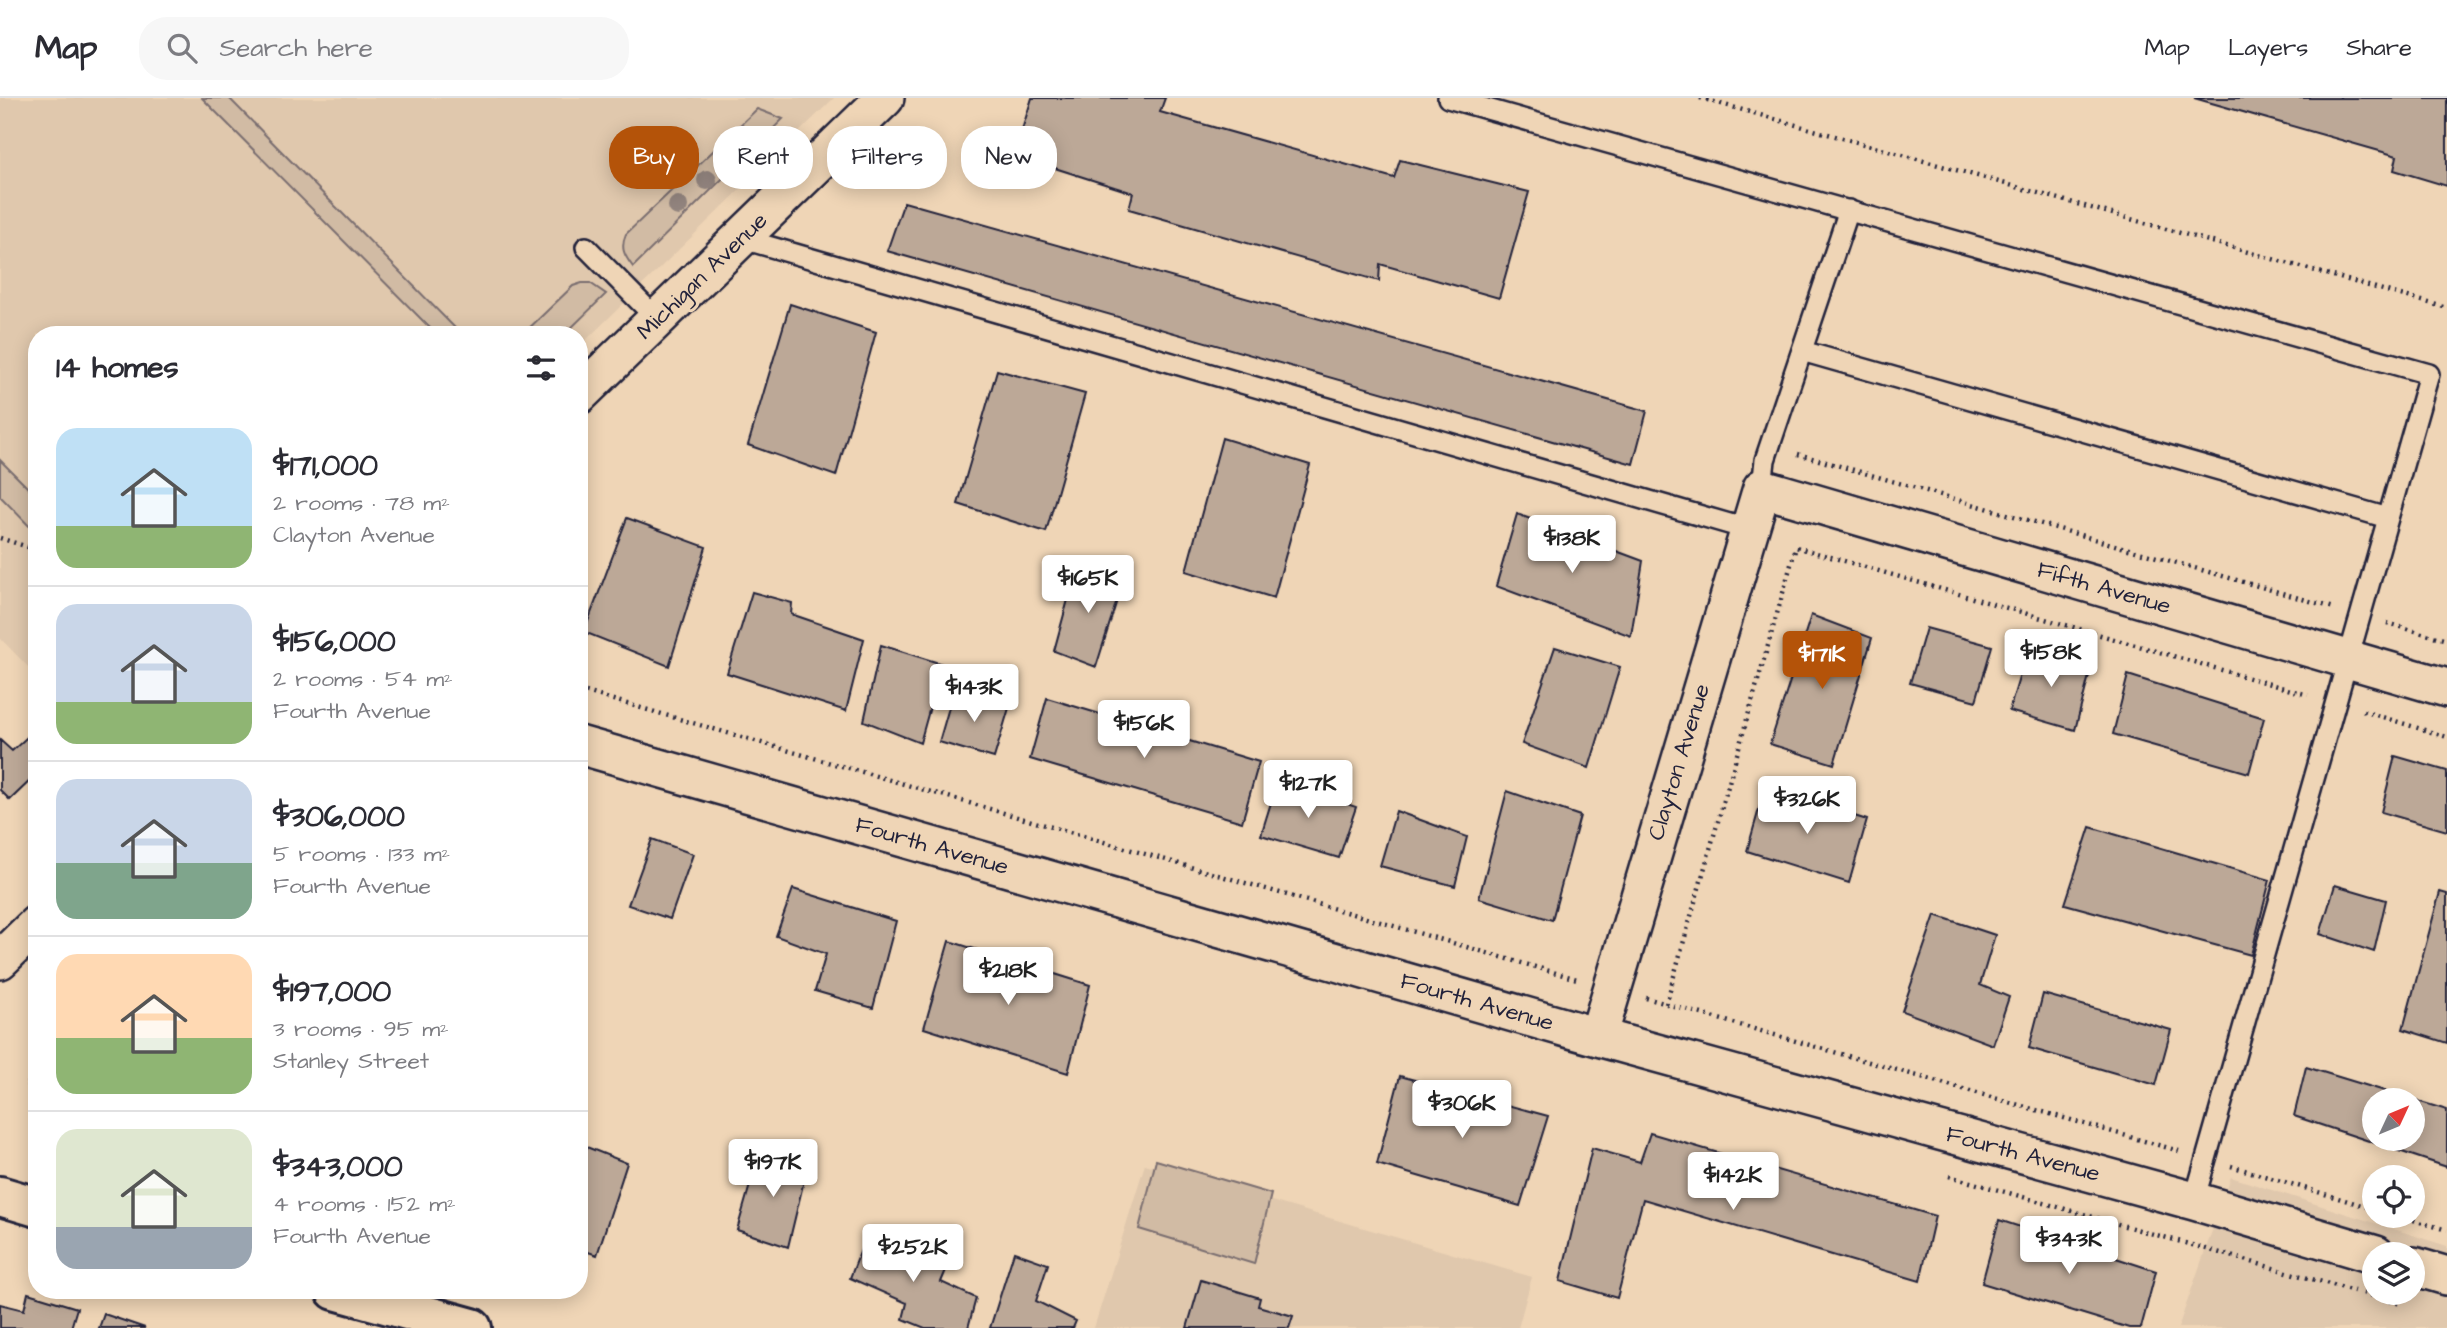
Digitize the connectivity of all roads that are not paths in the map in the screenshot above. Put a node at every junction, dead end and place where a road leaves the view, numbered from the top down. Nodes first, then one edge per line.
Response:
1 (885, 98) edge
2 (1448, 98) edge
3 (1849, 210) junction
4 (740, 238) junction
5 (586, 247) dead end
6 (657, 319) junction
7 (1802, 351) junction
8 (588, 386) edge
9 (1762, 488) junction
10 (2388, 518) junction
11 (1749, 530) junction
12 (2347, 659) junction
13 (2447, 688) edge
14 (588, 748) edge
15 (28, 933) edge
16 (0, 960) edge
17 (1598, 1037) junction
18 (0, 1196) edge
19 (2194, 1201) junction
20 (28, 1204) edge
21 (2362, 1251) edge
22 (2425, 1270) edge
23 (2447, 1276) edge
24 (367, 1299) edge
25 (472, 1328) edge

1 - 4 street, Michigan Avenue
2 - 3 lane
3 - 7 lane
3 - 10 lane
4 - 6 street, Michigan Avenue
4 - 11 lane
5 - 6 lane
6 - 8 street, Michigan Avenue
7 - 9 lane
7 - 10 lane
9 - 11 street, Clayton Avenue
9 - 12 street, Fifth Avenue
10 - 12 lane
11 - 17 street, Clayton Avenue
12 - 13 street, Fifth Avenue
12 - 19 lane
14 - 17 street, Fourth Avenue
15 - 16 street
17 - 19 street, Fourth Avenue
18 - 20 street
19 - 21 street, Fourth Avenue
22 - 23 street
24 - 25 street

